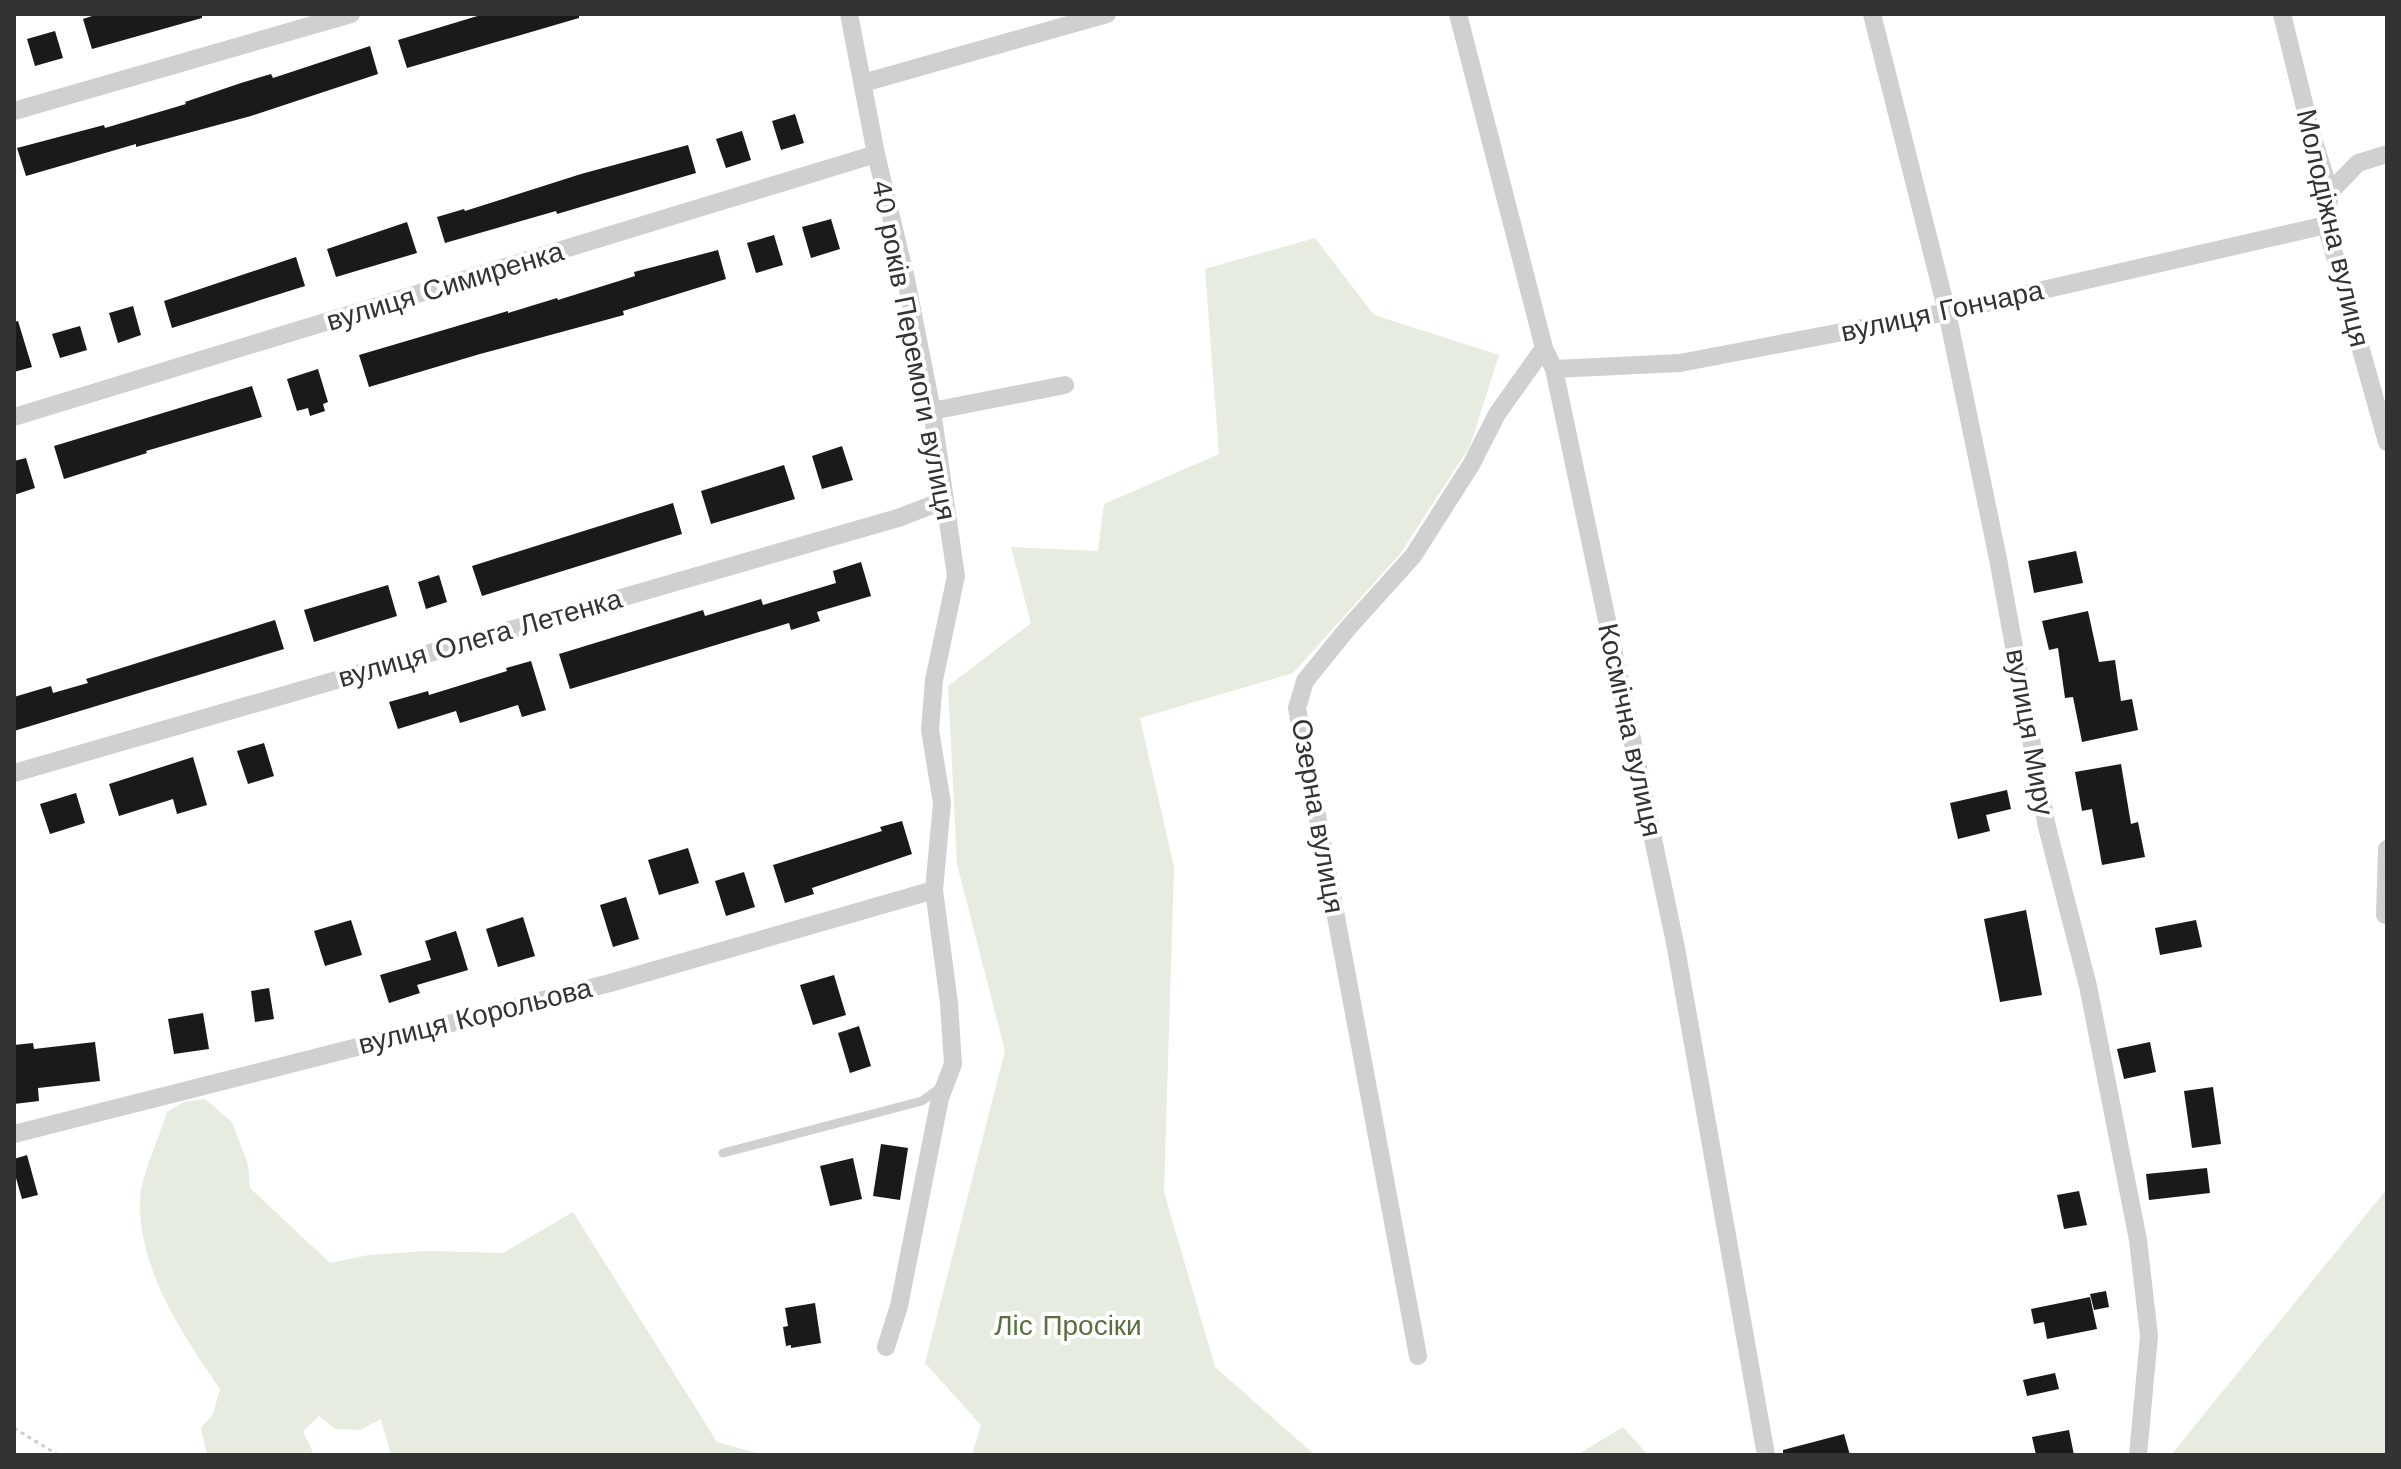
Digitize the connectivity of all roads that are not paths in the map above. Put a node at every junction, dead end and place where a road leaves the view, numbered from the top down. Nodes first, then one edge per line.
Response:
1 (351, 14) edge
2 (849, 14) edge
3 (1107, 14) edge
4 (1458, 14) edge
5 (1872, 14) edge
6 (2282, 14) edge
7 (863, 83) junction
8 (14, 111) edge
9 (876, 154) junction
10 (2387, 154) edge
11 (2330, 192) junction
12 (2326, 225) junction
13 (1947, 312) junction
14 (1544, 348) junction
15 (1554, 369) junction
16 (1065, 385) dead end
17 (932, 411) junction
18 (14, 417) edge
19 (2387, 442) edge
20 (945, 500) junction
21 (14, 773) edge
22 (2387, 849) edge
23 (934, 890) junction
24 (2385, 915) edge
25 (945, 1084) junction
26 (14, 1134) edge
27 (723, 1153) dead end
28 (886, 1347) dead end
29 (1418, 1356) dead end
30 (1766, 1455) edge
31 (2138, 1455) edge

1 - 8 street
2 - 7 street, 40 років Перемоги вулиця
3 - 7 street
4 - 14 street, Космічна вулиця
5 - 13 street, вулиця Миру
6 - 11 street, Молодіжна вулиця
7 - 9 street, 40 років Перемоги вулиця
9 - 17 street, 40 років Перемоги вулиця
9 - 18 street, вулиця Симиренка
10 - 11 street
11 - 12 street, Молодіжна вулиця
12 - 13 street, вулиця Гончара
12 - 19 street, Молодіжна вулиця
13 - 15 street, вулиця Гончара
13 - 31 street, вулиця Миру
14 - 15 street, Космічна вулиця
14 - 29 street, Озерна вулиця
15 - 30 street, Космічна вулиця
16 - 17 street
17 - 20 street, 40 років Перемоги вулиця
20 - 21 street, вулиця Олега Летенка
20 - 23 street, 40 років Перемоги вулиця
22 - 24 street
23 - 25 street, 40 років Перемоги вулиця
23 - 26 street, вулиця Корольова
25 - 27 lane
25 - 28 street, 40 років Перемоги вулиця

